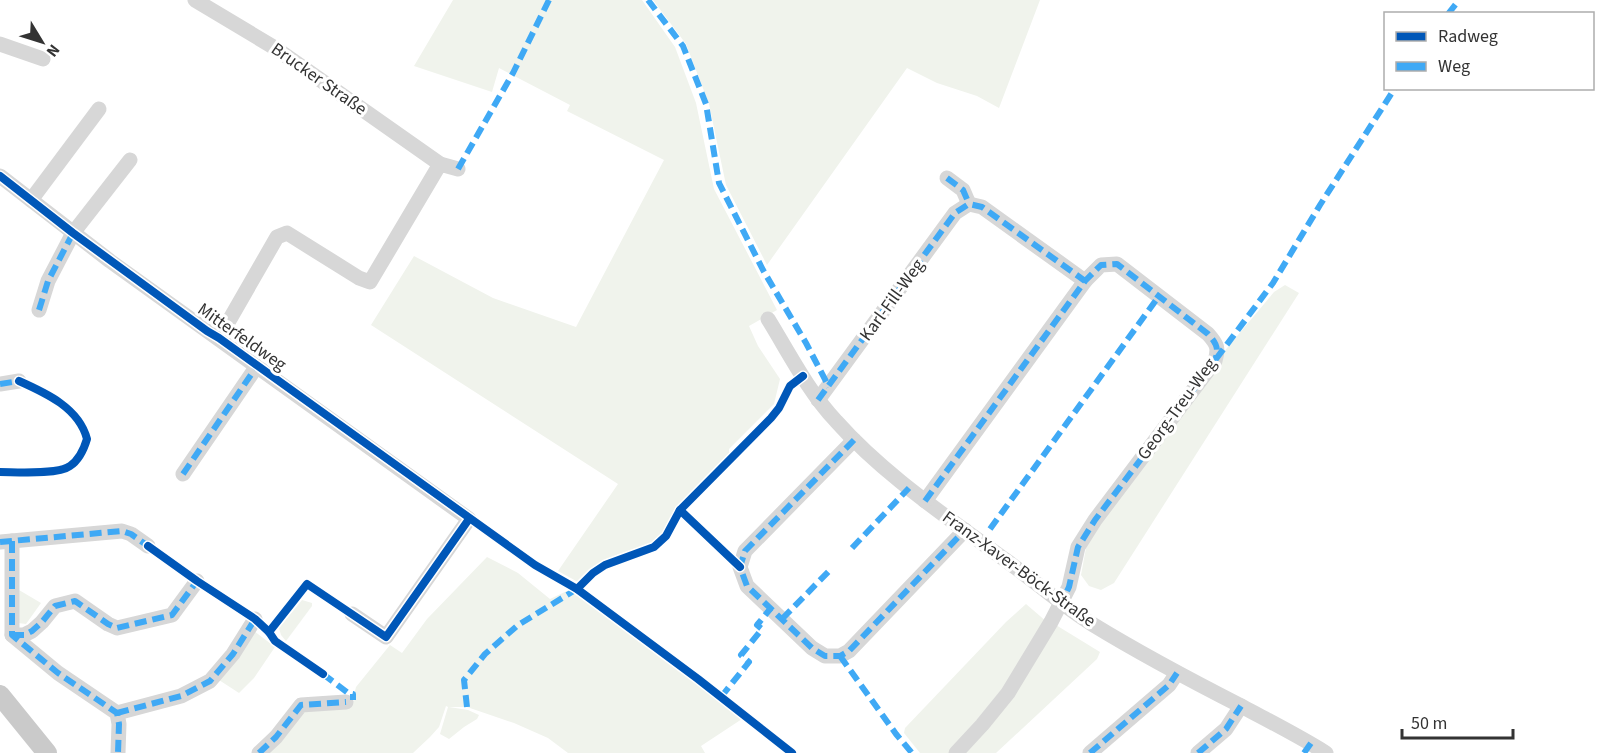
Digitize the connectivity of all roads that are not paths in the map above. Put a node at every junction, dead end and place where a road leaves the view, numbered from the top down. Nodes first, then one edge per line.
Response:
1 (195, 0) edge
2 (0, 44) edge
3 (43, 60) dead end
4 (99, 109) dead end
5 (130, 160) dead end
6 (440, 164) junction
7 (458, 169) dead end
8 (0, 176) edge
9 (946, 178) dead end
10 (31, 200) junction
11 (969, 204) junction
12 (73, 233) junction
13 (1084, 281) junction
14 (39, 310) dead end
15 (768, 319) dead end
16 (219, 338) junction
17 (257, 366) junction
18 (19, 381) dead end
19 (0, 384) edge
20 (819, 400) junction
21 (854, 440) junction
22 (183, 474) dead end
23 (926, 501) junction
24 (965, 530) junction
25 (6, 541) edge
26 (148, 546) dead end
27 (197, 581) dead end
28 (1061, 604) junction
29 (352, 614) dead end
30 (255, 619) dead end
31 (12, 635) junction
32 (1177, 672) junction
33 (0, 695) edge
34 (346, 702) dead end
35 (1241, 706) junction
36 (117, 713) junction
37 (1307, 748) edge
38 (46, 753) edge
39 (118, 753) edge
40 (258, 753) edge
41 (956, 753) edge
42 (1090, 753) edge
43 (1198, 753) edge
44 (1326, 753) edge

1 - 6 street, Brucker Straße
2 - 3 street
4 - 10 street
5 - 12 street
6 - 7 street
6 - 16 street, Mitterfeldweg
8 - 10 street, Mitterfeldweg
9 - 11 street
10 - 12 street, Mitterfeldweg
11 - 13 street
11 - 20 street, Karl-Fill-Weg
12 - 14 street
12 - 16 street, Mitterfeldweg
13 - 23 street, Georg-Treu-Weg
13 - 28 street, Georg-Treu-Weg
15 - 20 street, Franz-Xaver-Böck-Straße
16 - 17 street, Mitterfeldweg
17 - 22 street
17 - 29 street, Mitterfeldweg
18 - 19 street
20 - 21 street, Franz-Xaver-Böck-Straße
21 - 23 street, Franz-Xaver-Böck-Straße
21 - 24 street
23 - 24 street, Franz-Xaver-Böck-Straße
24 - 28 street, Franz-Xaver-Böck-Straße
25 - 26 street
25 - 31 street
27 - 31 street
28 - 32 street, Franz-Xaver-Böck-Straße
28 - 41 street
30 - 36 street
31 - 36 street
32 - 35 street, Franz-Xaver-Böck-Straße
32 - 42 street
33 - 38 main road
34 - 40 street
35 - 37 street, Franz-Xaver-Böck-Straße
35 - 43 street
36 - 39 street
37 - 44 street, Franz-Xaver-Böck-Straße

